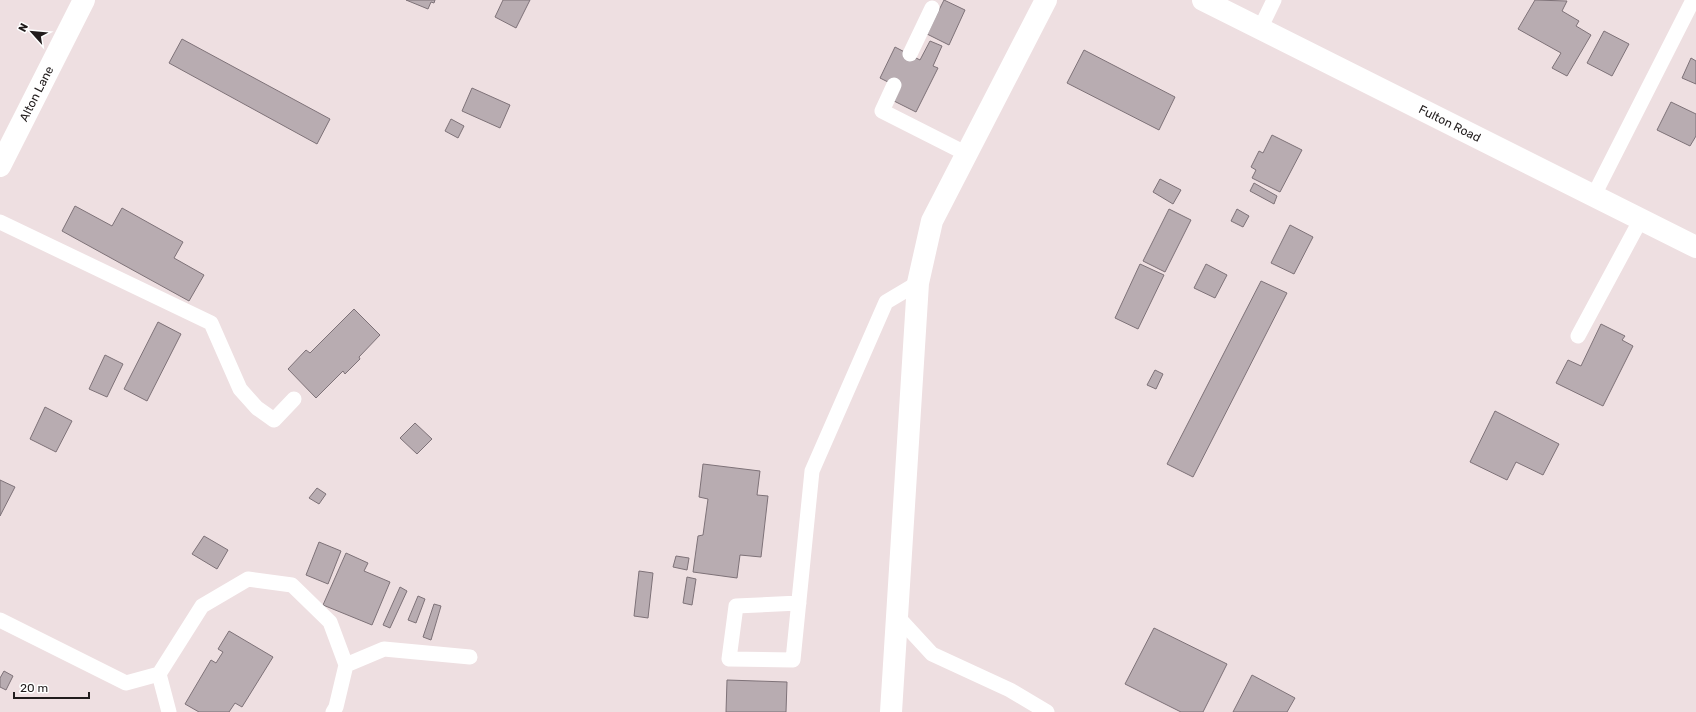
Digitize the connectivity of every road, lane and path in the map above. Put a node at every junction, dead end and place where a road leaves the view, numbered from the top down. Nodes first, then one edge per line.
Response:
1 (84, 0) edge
2 (1046, 0) edge
3 (1203, 0) edge
4 (1274, 0) edge
5 (1693, 0) edge
6 (932, 8) dead end
7 (1260, 29) junction
8 (910, 54) dead end
9 (894, 85) dead end
10 (967, 154) junction
11 (0, 166) edge
12 (1594, 196) junction
13 (1641, 219) junction
14 (0, 222) edge
15 (1696, 247) edge
16 (918, 283) junction
17 (1578, 336) dead end
18 (294, 399) dead end
19 (799, 603) junction
20 (897, 616) junction
21 (0, 620) edge
22 (470, 657) dead end
23 (346, 664) junction
24 (159, 674) junction
25 (170, 712) edge
26 (333, 712) edge
27 (891, 712) edge
28 (1047, 712) edge

1 - 11 street, Alton Lane
2 - 10 street
3 - 7 street, Fulton Road
4 - 7 lane
5 - 12 lane
6 - 8 lane
7 - 12 street, Fulton Road
9 - 10 lane
10 - 16 street
12 - 13 street, Fulton Road
13 - 15 street, Fulton Road
13 - 17 lane
14 - 18 lane
16 - 19 lane
16 - 20 street
19 - 19 lane
20 - 27 street
20 - 28 lane
21 - 24 lane
22 - 23 lane
23 - 24 lane
23 - 26 lane
24 - 25 lane

